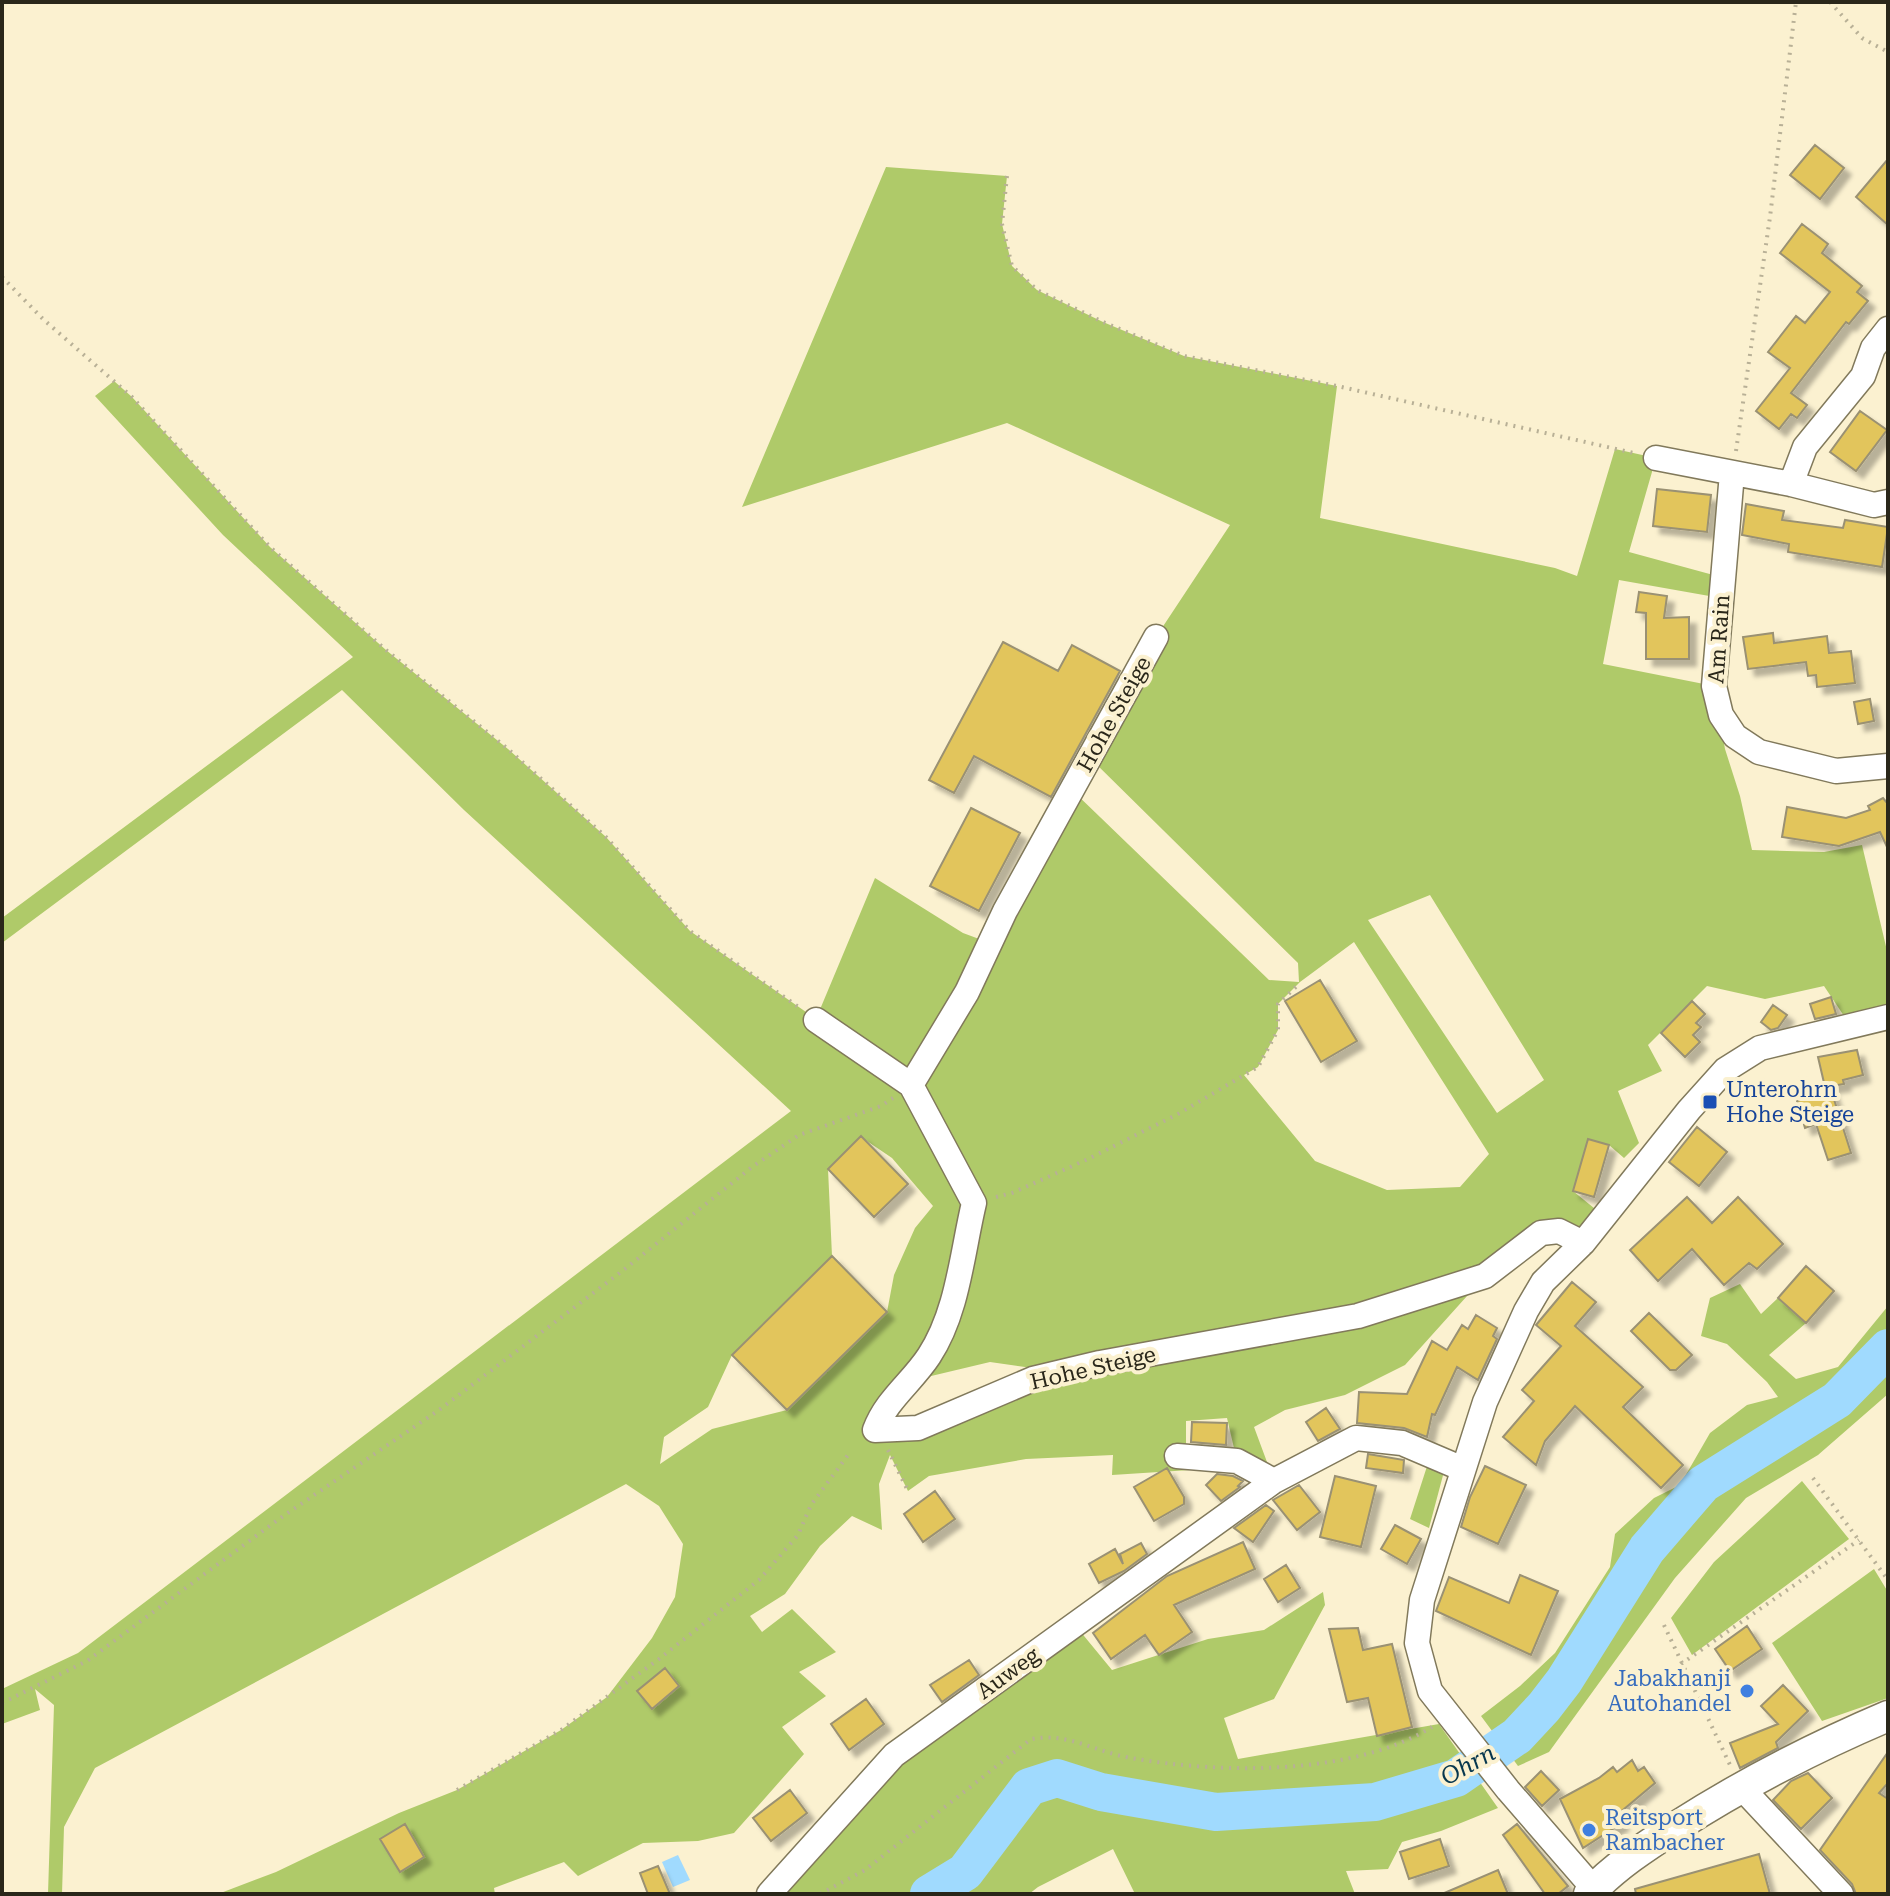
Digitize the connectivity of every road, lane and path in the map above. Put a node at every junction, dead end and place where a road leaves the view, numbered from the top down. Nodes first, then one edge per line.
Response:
1 (1796, 2) edge
2 (1830, 2) edge
3 (1888, 52) edge
4 (1007, 176) dead end
5 (2, 277) edge
6 (1888, 329) edge
7 (1656, 458) joint
8 (1732, 473) junction
9 (1791, 484) junction
10 (1888, 502) edge
11 (1156, 637) dead end
12 (1888, 766) edge
13 (1300, 983) dead end
14 (1888, 1017) edge
15 (816, 1020) joint
16 (911, 1085) junction
17 (974, 1203) junction
18 (1583, 1243) junction
19 (875, 1430) junction
20 (848, 1455) dead end
21 (1177, 1456) dead end
22 (1463, 1469) junction
23 (1813, 1478) dead end
24 (1274, 1481) junction
25 (908, 1491) dead end
26 (1859, 1540) junction
27 (1888, 1580) edge
28 (1664, 1625) dead end
29 (1681, 1664) junction
30 (2, 1703) edge
31 (1888, 1716) edge
32 (1455, 1724) junction
33 (1741, 1787) junction
34 (457, 1790) dead end
35 (1592, 1891) edge
36 (769, 1894) edge
37 (820, 1894) edge
38 (1841, 1894) edge

1 - 8 path
2 - 3 path
4 - 7 path
5 - 15 path
6 - 9 street
7 - 8 street
8 - 9 street
8 - 12 street, Am Rain
9 - 10 street
11 - 16 street, Hohe Steige
13 - 17 path
14 - 18 street
15 - 16 street
16 - 17 street
16 - 30 path
17 - 19 street
18 - 19 street, Hohe Steige
18 - 22 street
19 - 25 path
20 - 34 path
21 - 24 street
22 - 24 street, Auweg
22 - 32 street
23 - 26 path
24 - 36 street, Auweg
26 - 27 path
26 - 29 path
28 - 29 path
29 - 33 path
31 - 33 main road
32 - 35 street
32 - 37 path
33 - 35 main road
33 - 38 street

